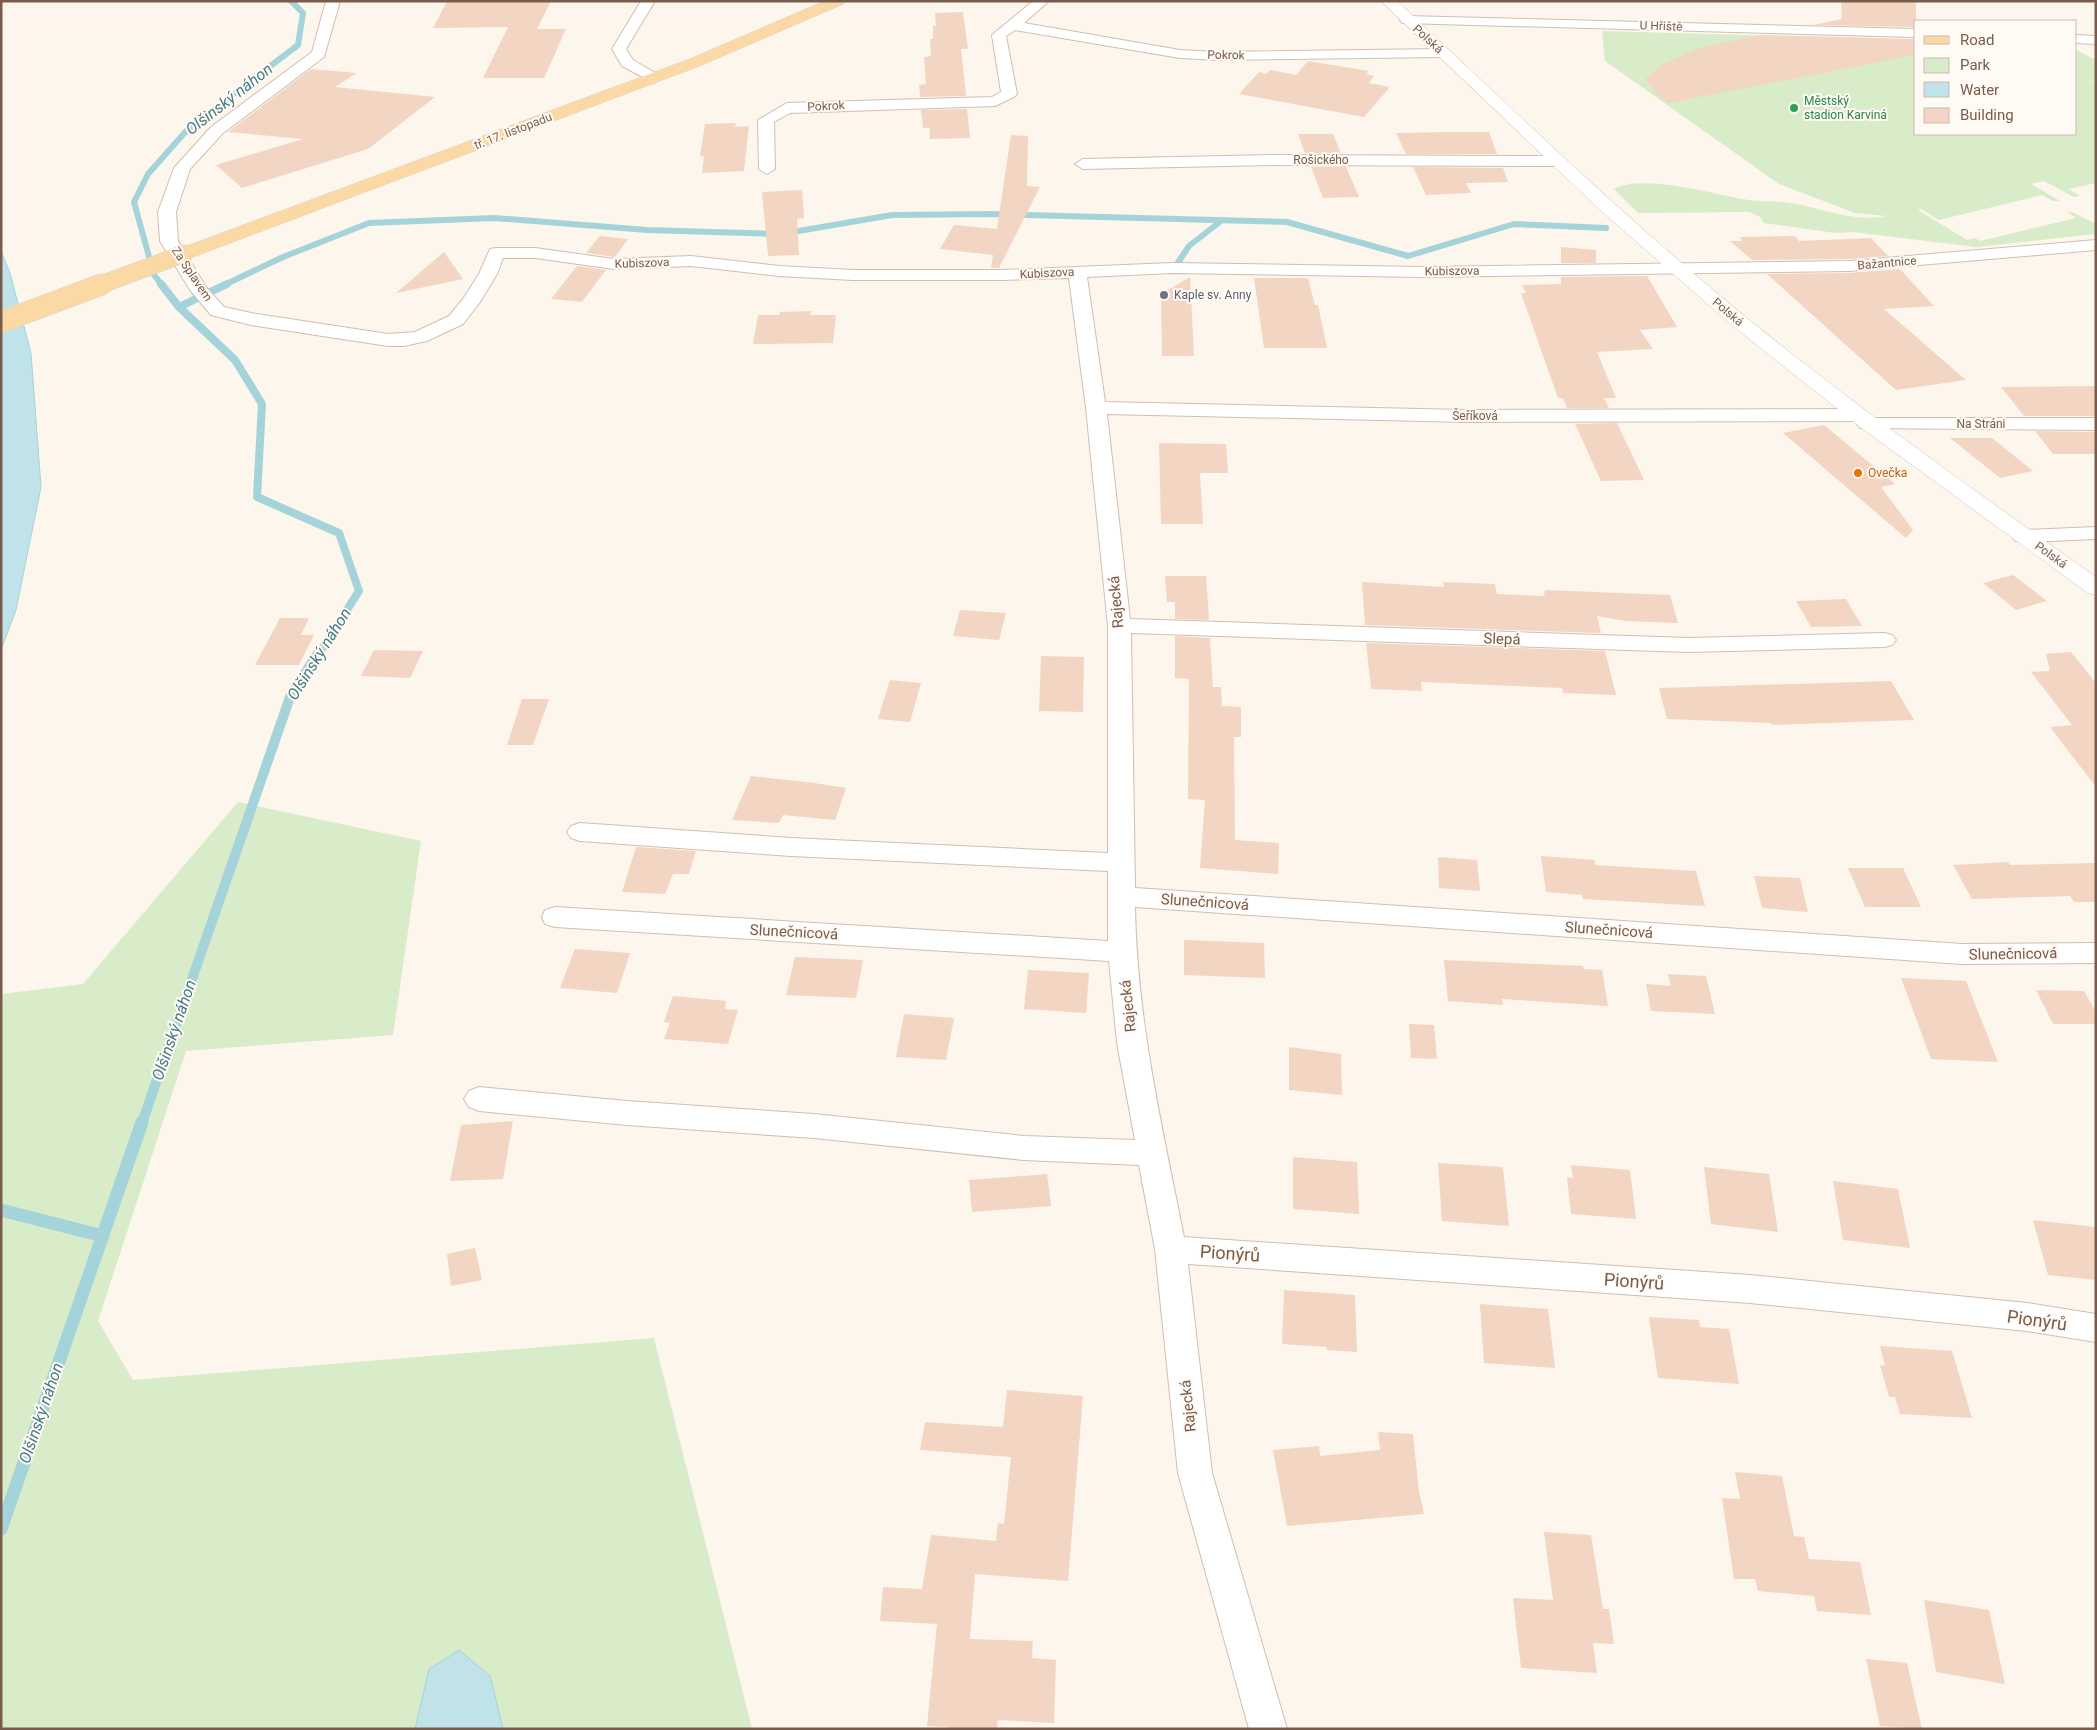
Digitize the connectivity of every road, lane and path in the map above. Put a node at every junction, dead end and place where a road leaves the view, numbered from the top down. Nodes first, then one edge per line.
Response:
1 (333, 1) edge
2 (648, 1) edge
3 (838, 1) edge
4 (1042, 1) edge
5 (1388, 1) edge
6 (1407, 20) junction
7 (1013, 25) junction
8 (1914, 33) edge
9 (2077, 39) edge
10 (2096, 40) edge
11 (1442, 53) junction
12 (654, 78) junction
13 (1558, 161) junction
14 (1083, 164) dead end
15 (767, 169) dead end
16 (2096, 244) edge
17 (1678, 269) junction
18 (1077, 271) junction
19 (456, 320) joint
20 (1, 322) edge
21 (1096, 408) junction
22 (1861, 419) junction
23 (2096, 424) edge
24 (2096, 533) edge
25 (2023, 536) junction
26 (2096, 588) edge
27 (1119, 626) junction
28 (1884, 640) dead end
29 (580, 832) dead end
30 (1122, 864) junction
31 (1123, 897) junction
32 (554, 918) dead end
33 (1122, 952) junction
34 (2096, 953) edge
35 (479, 1099) dead end
36 (1153, 1153) junction
37 (1171, 1248) junction
38 (2096, 1328) edge
39 (1268, 1729) edge

1 - 19 street, Za Splavem
2 - 12 street
3 - 12 main road, tř. 17. listopadu
4 - 7 street, Pokrok
5 - 6 street, Polská
6 - 8 street, U Hřiště
6 - 11 street, Polská
7 - 11 street, Pokrok
7 - 15 street, Pokrok
9 - 10 street
11 - 13 street, Polská
12 - 20 main road, tř. 17. listopadu, bridge
13 - 14 street, Rošického
13 - 17 street, Polská
16 - 17 street, Bažantnice
17 - 18 street, Kubiszova
17 - 22 street, Polská
18 - 19 street, Kubiszova
18 - 21 street, Rajecká
21 - 22 street, Šeříková
21 - 27 street, Rajecká
22 - 23 street, Na Stráni
22 - 25 street, Polská
24 - 25 street
25 - 26 street, Polská
27 - 28 street, Slepá
27 - 30 street, Rajecká
29 - 30 street
30 - 31 street, Rajecká
31 - 33 street, Rajecká
31 - 34 street, Slunečnicová
32 - 33 street, Slunečnicová
33 - 36 street, Rajecká
35 - 36 street
36 - 37 street, Rajecká
37 - 38 street, Pionýrů
37 - 39 street, Rajecká

